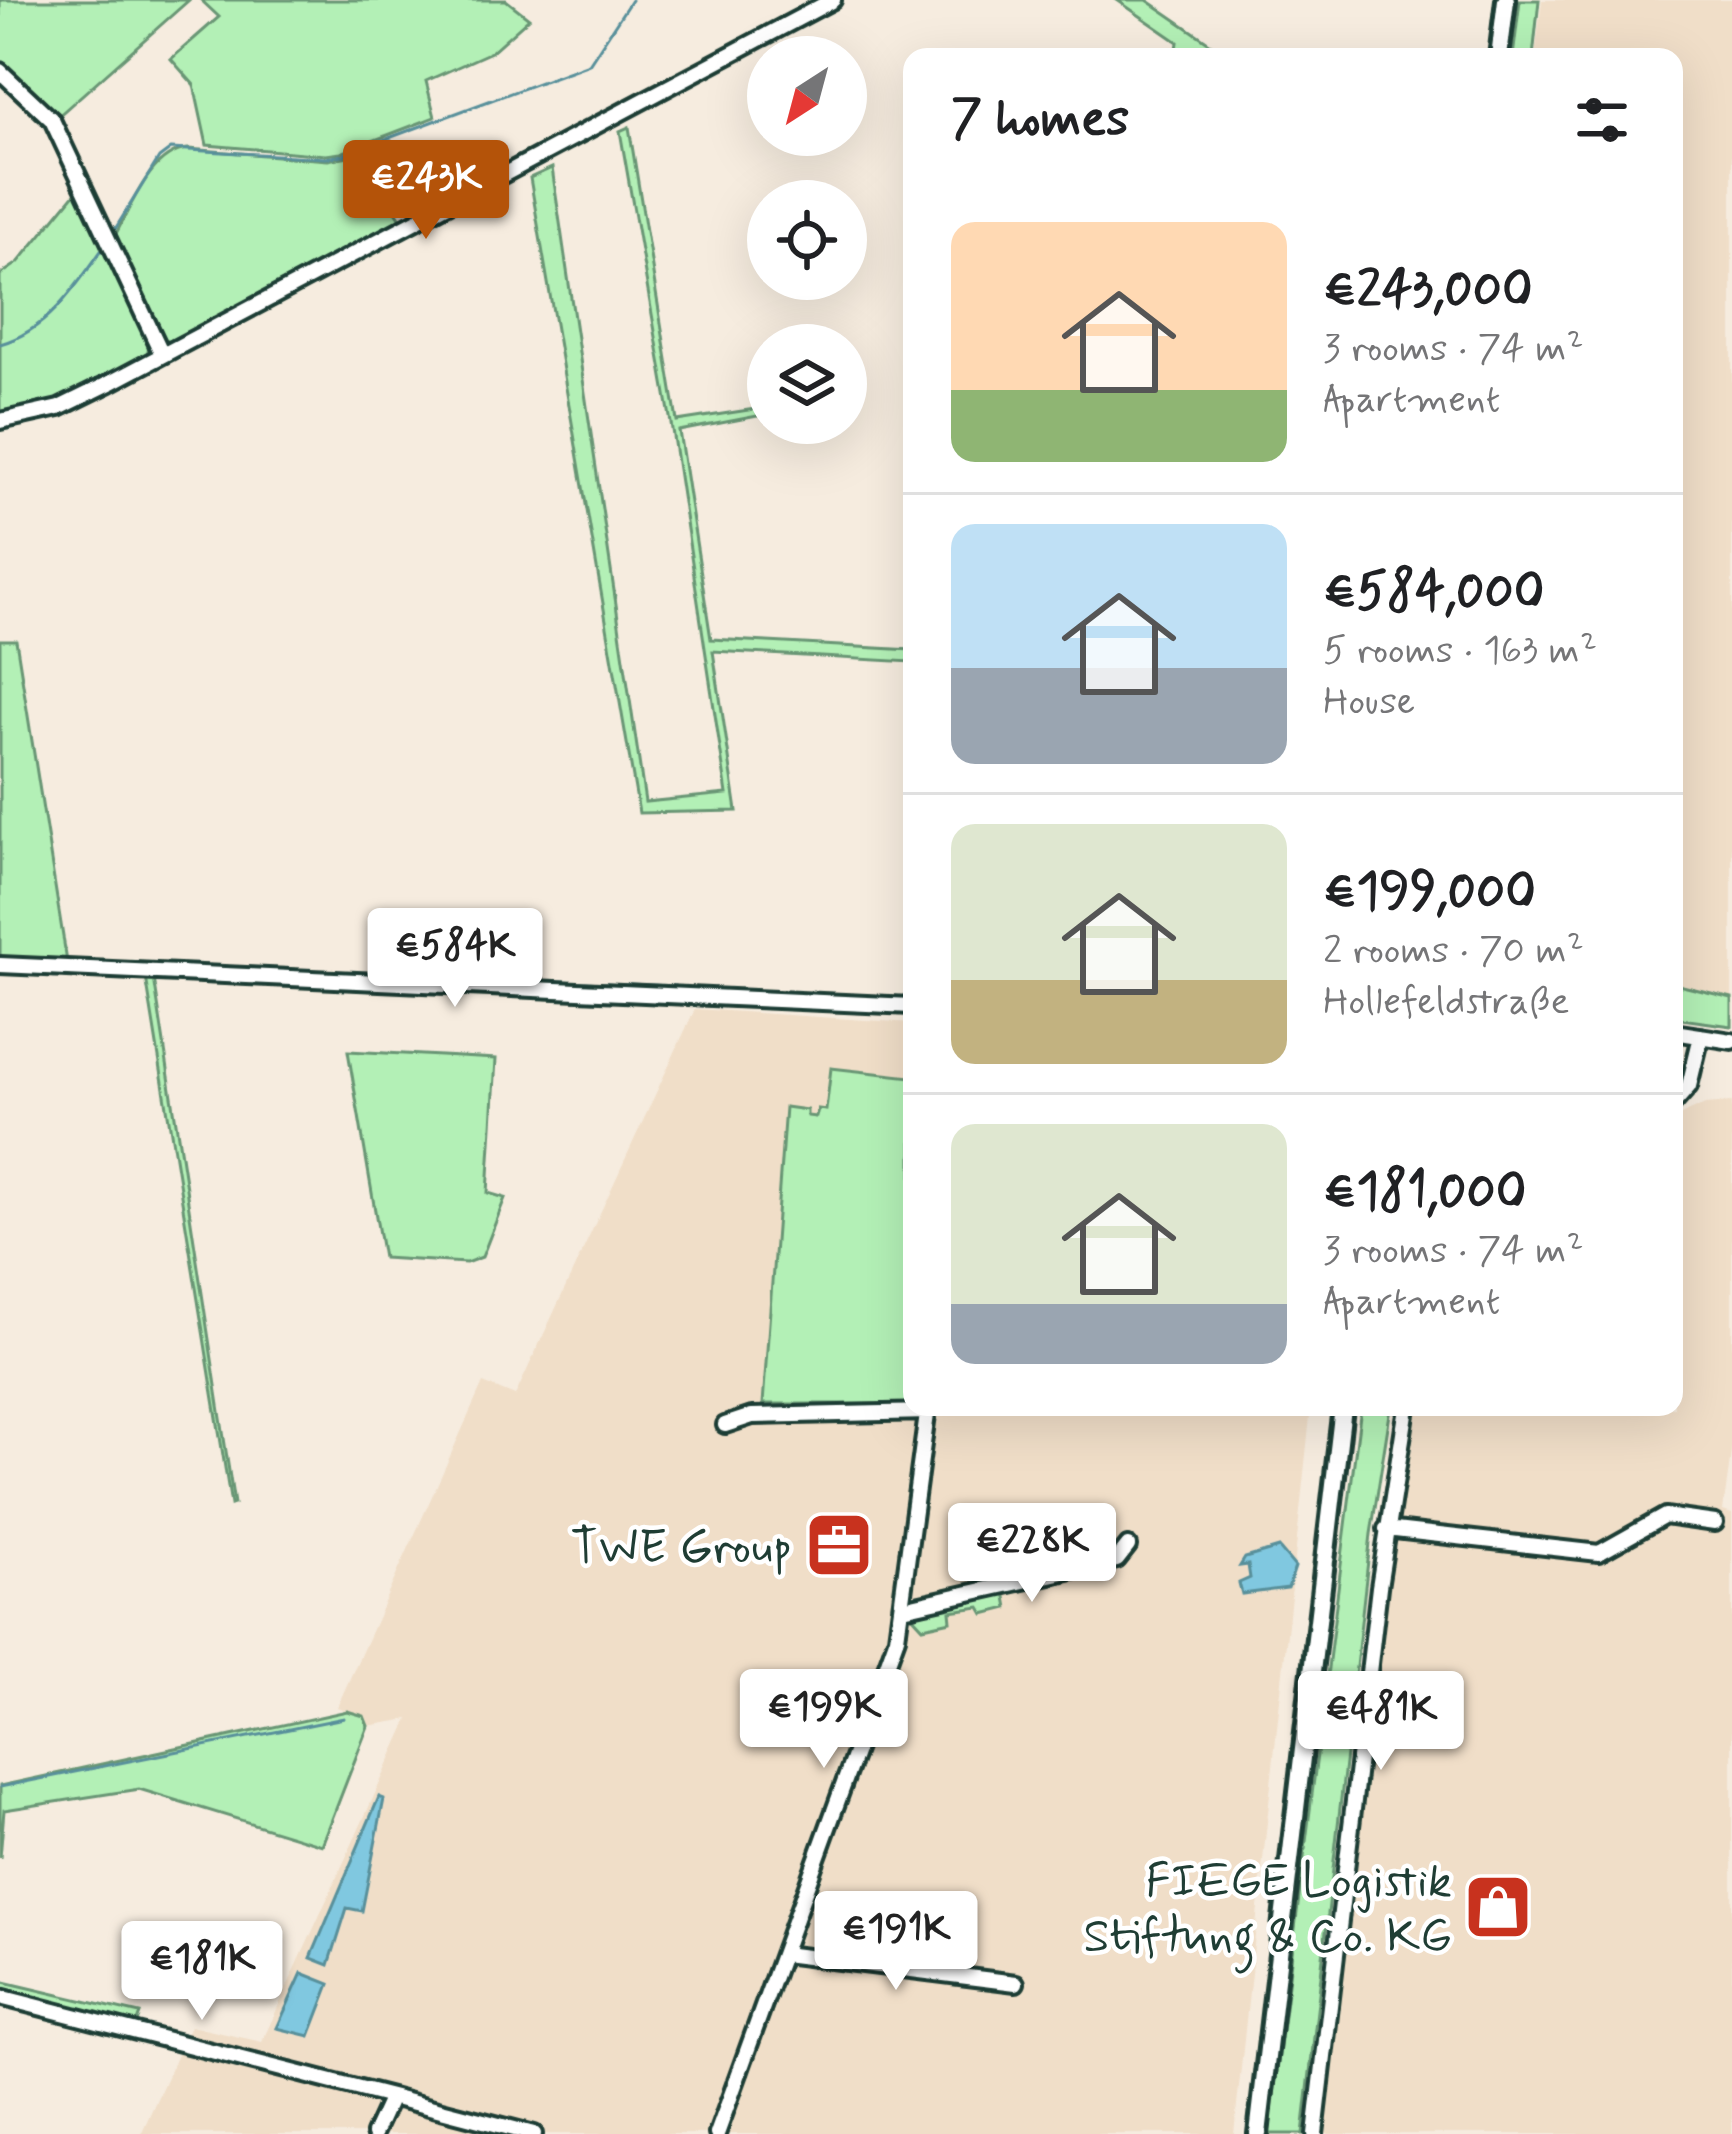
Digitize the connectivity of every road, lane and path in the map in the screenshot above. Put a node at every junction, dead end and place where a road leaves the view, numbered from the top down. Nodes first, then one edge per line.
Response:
1 (833, 0) edge
2 (1506, 0) edge
3 (1500, 48) edge
4 (0, 71) edge
5 (162, 354) junction
6 (0, 422) edge
7 (0, 965) edge
8 (903, 1006) edge
9 (1683, 1033) edge
10 (1701, 1036) junction
11 (1732, 1041) edge
12 (1683, 1093) edge
13 (903, 1410) edge
14 (927, 1416) edge
15 (1341, 1416) edge
16 (1405, 1416) edge
17 (725, 1425) dead end
18 (1715, 1522) dead end
19 (1386, 1529) junction
20 (1128, 1546) dead end
21 (903, 1608) junction
22 (783, 1954) junction
23 (1016, 1983) dead end
24 (0, 1997) edge
25 (391, 2097) junction
26 (374, 2134) edge
27 (533, 2134) edge
28 (717, 2134) edge
29 (1258, 2134) edge
30 (1315, 2134) edge

1 - 5 street
2 - 3 main road
4 - 5 street
5 - 6 street
7 - 8 street
9 - 10 street
10 - 11 street
10 - 12 street
13 - 17 street
14 - 21 street
15 - 29 main road
16 - 19 street
18 - 19 street
19 - 30 street
20 - 21 street
21 - 22 street
22 - 23 street
22 - 28 street
24 - 25 street
25 - 26 street
25 - 27 street

